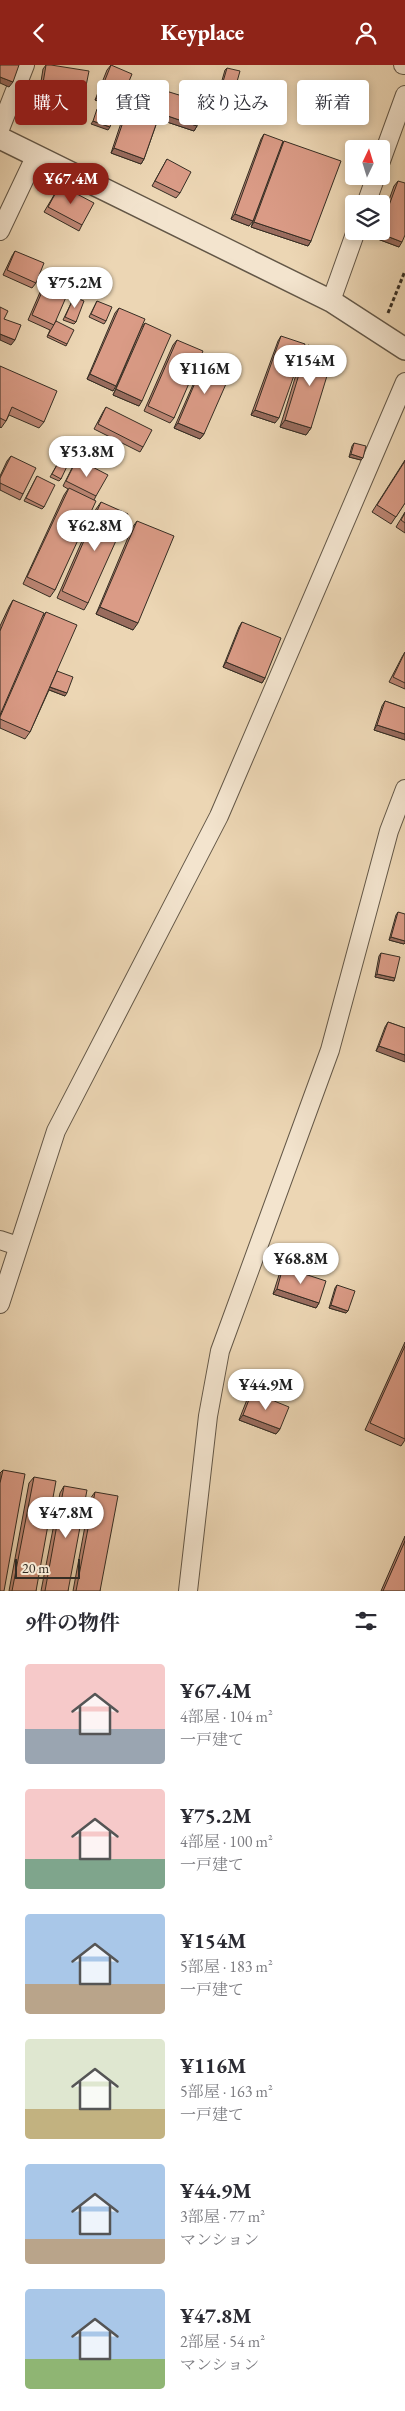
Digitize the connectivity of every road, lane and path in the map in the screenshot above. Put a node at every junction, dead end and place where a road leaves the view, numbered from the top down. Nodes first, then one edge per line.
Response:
1 (25, 65) edge
2 (405, 95) edge
3 (0, 129) edge
4 (0, 138) edge
5 (389, 140) edge
6 (34, 157) junction
7 (0, 231) edge
8 (353, 240) edge
9 (405, 271) edge
10 (331, 301) junction
11 (380, 333) junction
12 (405, 349) edge
13 (405, 382) edge
14 (405, 789) edge
15 (0, 1240) edge
16 (18, 1246) junction
17 (0, 1304) edge
18 (188, 1591) edge

1 - 3 street
2 - 5 street
4 - 6 street
6 - 7 street
6 - 10 street
8 - 10 street
9 - 11 path
10 - 11 street
11 - 12 street
13 - 16 street
14 - 18 street
15 - 16 street
16 - 17 street

